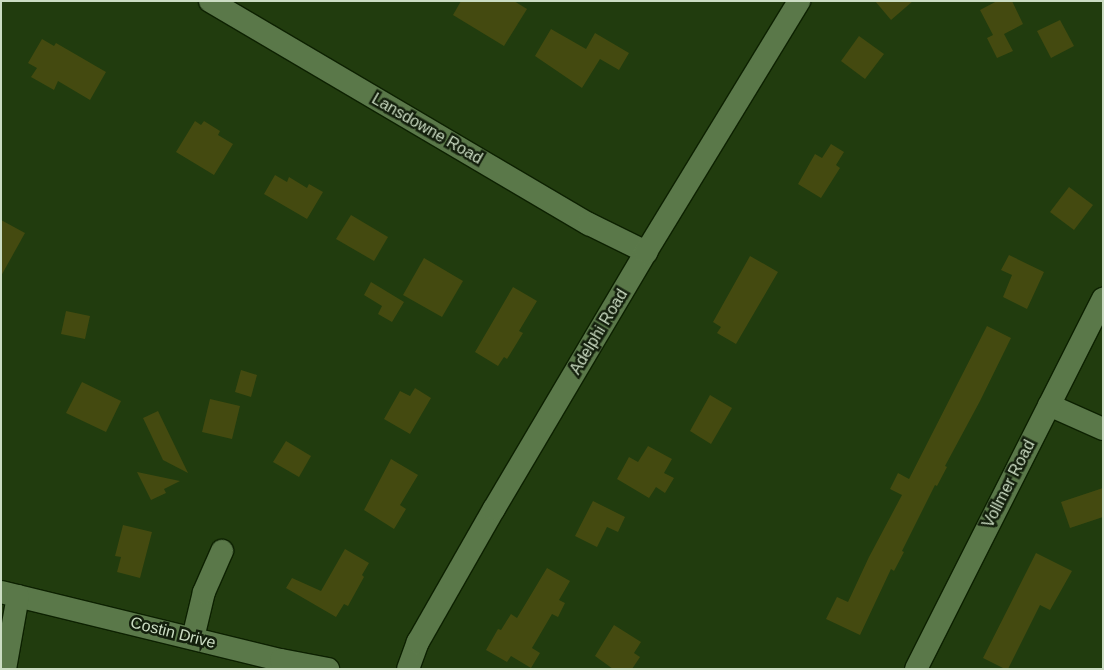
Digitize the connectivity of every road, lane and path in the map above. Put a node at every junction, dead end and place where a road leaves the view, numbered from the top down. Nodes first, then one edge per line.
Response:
1 (210, 1) edge
2 (800, 1) edge
3 (646, 252) junction
4 (1103, 299) edge
5 (1049, 405) junction
6 (1103, 429) edge
7 (222, 551) dead end
8 (9, 594) edge
9 (193, 638) junction
10 (5, 669) edge
11 (328, 669) edge
12 (408, 669) edge
13 (916, 669) edge

1 - 3 street, Lansdowne Road
2 - 3 street, Adelphi Road
3 - 12 street, Adelphi Road
4 - 5 street, Vollmer Road
5 - 6 street
5 - 13 street, Vollmer Road
7 - 9 street
8 - 9 street, Costin Drive
8 - 10 street
9 - 11 street, Costin Drive

